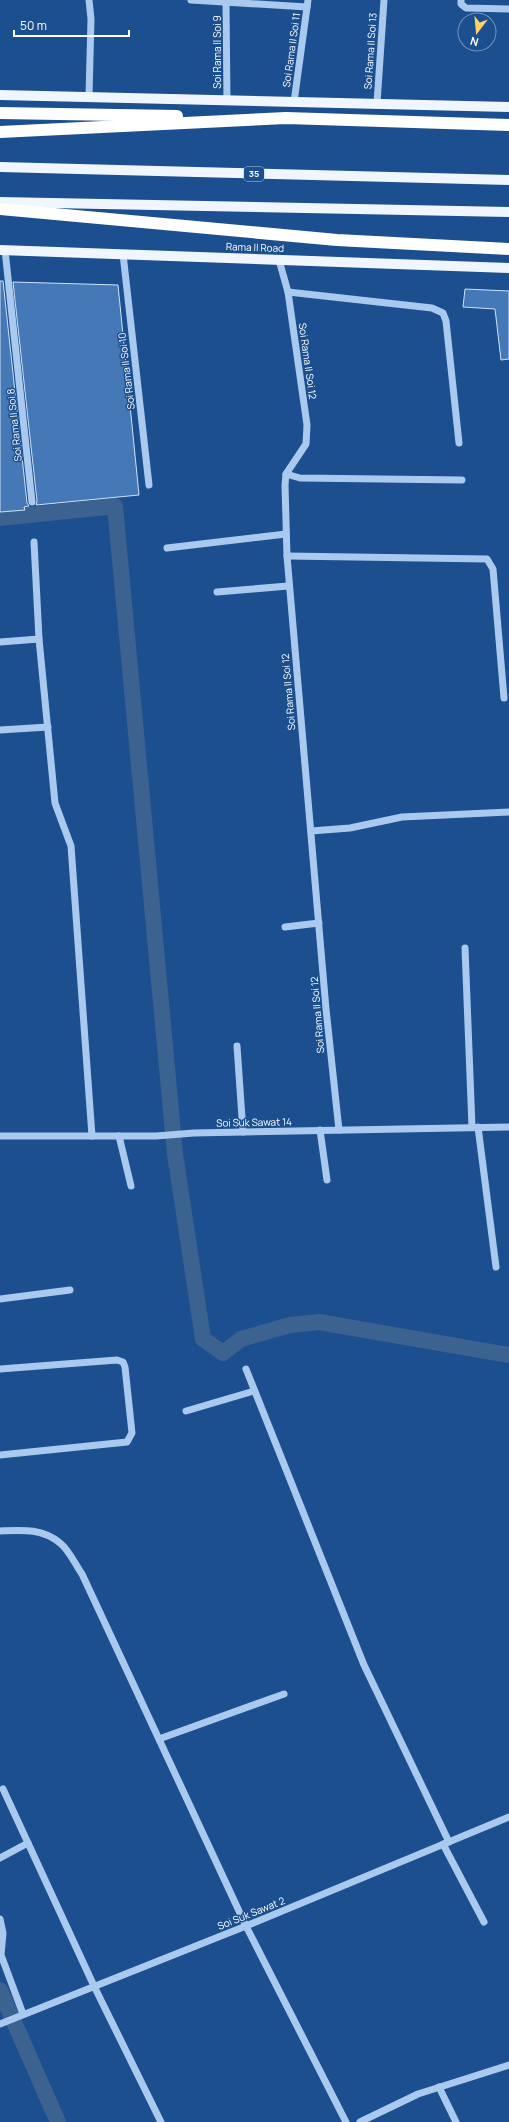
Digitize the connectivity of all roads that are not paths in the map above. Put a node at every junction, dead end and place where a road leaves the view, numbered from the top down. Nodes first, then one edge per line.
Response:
1 (89, 0) edge
2 (191, 0) edge
3 (384, 0) edge
4 (461, 0) edge
5 (258, 2) edge
6 (226, 3) junction
7 (308, 3) edge
8 (509, 9) edge
9 (0, 95) edge
10 (89, 96) junction
11 (227, 101) junction
12 (294, 102) junction
13 (377, 103) junction
14 (509, 107) edge
15 (0, 113) edge
16 (286, 118) junction
17 (509, 126) edge
18 (0, 132) edge
19 (0, 167) edge
20 (509, 180) edge
21 (0, 202) edge
22 (0, 209) edge
23 (509, 212) edge
24 (509, 249) edge
25 (3, 250) edge
26 (123, 254) junction
27 (279, 260) junction
28 (509, 268) edge
29 (288, 292) junction
30 (459, 443) dead end
31 (286, 474) junction
32 (462, 480) dead end
33 (149, 485) dead end
34 (32, 502) dead end
35 (286, 534) junction
36 (34, 542) dead end
37 (168, 548) dead end
38 (287, 556) junction
39 (288, 586) junction
40 (216, 592) dead end
41 (39, 639) junction
42 (0, 642) edge
43 (504, 698) dead end
44 (48, 727) junction
45 (0, 730) edge
46 (509, 812) edge
47 (311, 831) junction
48 (319, 923) junction
49 (285, 927) dead end
50 (465, 948) dead end
51 (237, 1046) dead end
52 (475, 1127) junction
53 (509, 1127) edge
54 (320, 1130) junction
55 (339, 1130) junction
56 (244, 1132) junction
57 (0, 1136) edge
58 (92, 1136) junction
59 (119, 1136) junction
60 (327, 1180) dead end
61 (131, 1186) dead end
62 (496, 1267) dead end
63 (70, 1290) dead end
64 (0, 1299) edge
65 (0, 1369) edge
66 (246, 1369) dead end
67 (254, 1391) junction
68 (186, 1410) dead end
69 (0, 1455) edge
70 (0, 1531) edge
71 (284, 1694) dead end
72 (159, 1739) junction
73 (4, 1789) dead end
74 (509, 1817) edge
75 (28, 1843) junction
76 (446, 1843) junction
77 (0, 1858) edge
78 (0, 1920) edge
79 (484, 1922) dead end
80 (246, 1926) junction
81 (94, 1986) junction
82 (23, 2014) junction
83 (1, 2023) edge
84 (509, 2065) edge
85 (439, 2088) junction
86 (161, 2122) edge
87 (346, 2122) edge
88 (360, 2122) edge
89 (456, 2122) edge

1 - 10 street
2 - 6 street
3 - 13 street, Soi Rama II Soi 13
4 - 8 street
5 - 6 street
5 - 7 street
6 - 11 street, Soi Rama II Soi 9
7 - 12 street, Soi Rama II Soi 11
9 - 10 main road
10 - 11 main road
11 - 12 main road
12 - 13 main road
13 - 14 main road
15 - 16 highway
16 - 17 highway
16 - 18 highway
19 - 20 main road, 35
21 - 23 main road
22 - 24 highway
25 - 26 main road, Rama II Road
25 - 34 street, Soi Rama II Soi 8
26 - 27 main road, Rama II Road
26 - 33 street, Soi Rama II Soi 10
27 - 28 main road, Rama II Road
27 - 29 street, Soi Rama II Soi 12
29 - 30 street
29 - 31 street, Soi Rama II Soi 12
31 - 32 street
31 - 35 street, Soi Rama II Soi 12
35 - 37 street
35 - 38 street, Soi Rama II Soi 12
36 - 41 street
38 - 39 street, Soi Rama II Soi 12
38 - 43 street
39 - 40 street
39 - 47 street, Soi Rama II Soi 12
41 - 42 street
41 - 44 street
44 - 45 street
44 - 58 street
46 - 47 street
47 - 48 street, Soi Rama II Soi 12
48 - 49 street
48 - 55 street, Soi Rama II Soi 12
50 - 52 street
51 - 56 street
52 - 53 street, Soi Suk Sawat 14
52 - 55 street, Soi Suk Sawat 14
52 - 62 street
54 - 55 street, Soi Suk Sawat 14
54 - 56 street, Soi Suk Sawat 14
54 - 60 street
56 - 59 street, Soi Suk Sawat 14
57 - 58 street, Soi Suk Sawat 14
58 - 59 street, Soi Suk Sawat 14
59 - 61 street
63 - 64 street
65 - 69 street
66 - 67 street
67 - 68 street
67 - 76 street
70 - 72 street
71 - 72 street
72 - 80 street
73 - 75 street
74 - 76 street, Soi Suk Sawat 2
75 - 77 street
75 - 81 street
76 - 79 street
76 - 80 street, Soi Suk Sawat 2
78 - 82 street
80 - 81 street, Soi Suk Sawat 2
80 - 87 street
81 - 82 street, Soi Suk Sawat 2
81 - 86 street
82 - 83 street, Soi Suk Sawat 2
84 - 85 street
85 - 88 street
85 - 89 street

